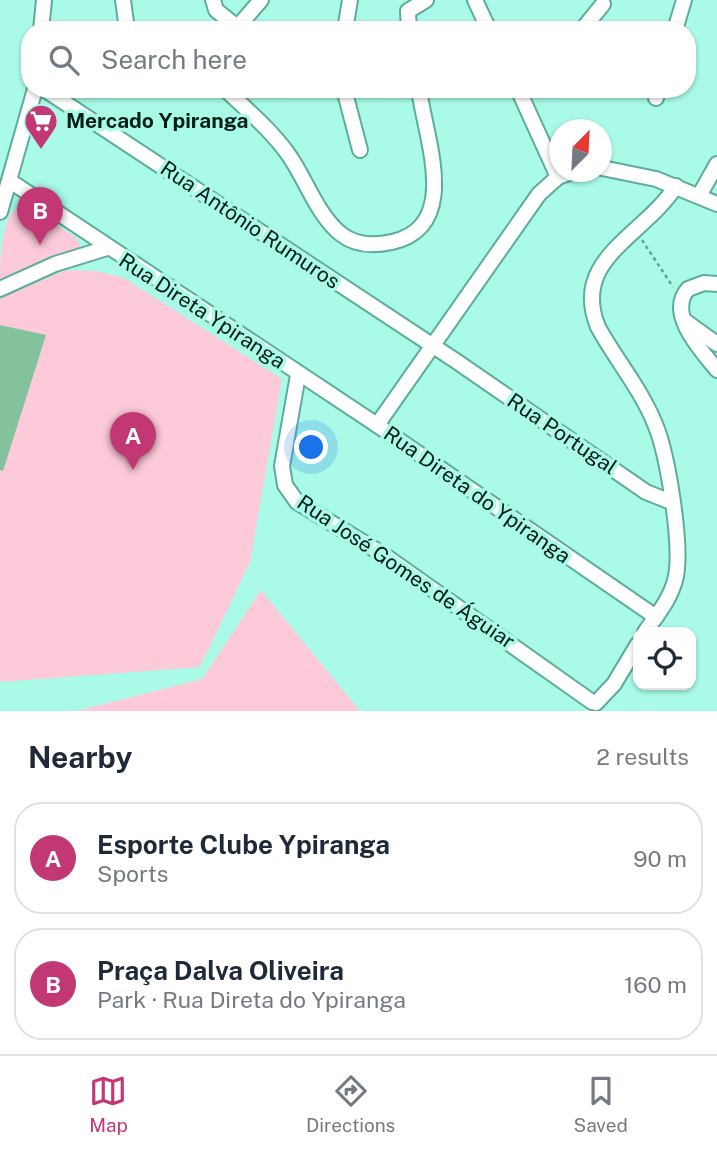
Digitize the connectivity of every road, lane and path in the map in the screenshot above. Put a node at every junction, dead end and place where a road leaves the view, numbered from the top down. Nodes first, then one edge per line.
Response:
1 (44, 0) edge
2 (123, 0) edge
3 (213, 0) edge
4 (261, 0) edge
5 (350, 0) edge
6 (426, 0) edge
7 (475, 0) edge
8 (684, 0) edge
9 (603, 4) dead end
10 (42, 21) edge
11 (126, 21) edge
12 (228, 21) edge
13 (242, 21) edge
14 (346, 21) edge
15 (409, 21) edge
16 (485, 21) edge
17 (589, 21) edge
18 (678, 21) edge
19 (33, 98) edge
20 (58, 98) edge
21 (234, 98) edge
22 (346, 98) edge
23 (421, 98) edge
24 (526, 98) edge
25 (549, 143) edge
26 (360, 150) dead end
27 (717, 164) edge
28 (612, 170) edge
29 (10, 181) junction
30 (555, 182) edge
31 (676, 186) junction
32 (699, 196) junction
33 (717, 204) edge
34 (0, 212) edge
35 (636, 232) junction
36 (107, 248) junction
37 (717, 284) edge
38 (0, 289) edge
39 (682, 300) junction
40 (684, 320) junction
41 (717, 344) edge
42 (432, 346) junction
43 (456, 361) joint
44 (717, 370) edge
45 (298, 375) junction
46 (377, 425) junction
47 (671, 502) junction
48 (656, 617) junction
49 (649, 627) edge
50 (633, 652) edge

1 - 10 street
2 - 11 street
3 - 12 street
4 - 13 street
5 - 14 street
6 - 15 street
7 - 16 street
8 - 18 street
9 - 17 street
19 - 29 street
20 - 42 street, Rua Antônio Rumuros
21 - 23 street
22 - 26 street
24 - 25 street
27 - 32 street
28 - 31 street
29 - 34 street
29 - 36 street, Rua Direta Ypiranga
30 - 42 street
31 - 32 street
31 - 35 street
32 - 33 street
35 - 39 path
35 - 47 street
36 - 38 street
36 - 45 street, Rua Direta Ypiranga
37 - 39 street
39 - 40 street
40 - 41 street
40 - 44 street
42 - 43 street, Rua Antônio Rumuros
42 - 46 street
43 - 47 street, Rua Portugal
45 - 46 street, Rua Direta do Ypiranga
45 - 50 street, Rua José Gomes de Águiar
46 - 48 street, Rua Direta do Ypiranga
47 - 48 street
48 - 49 street

